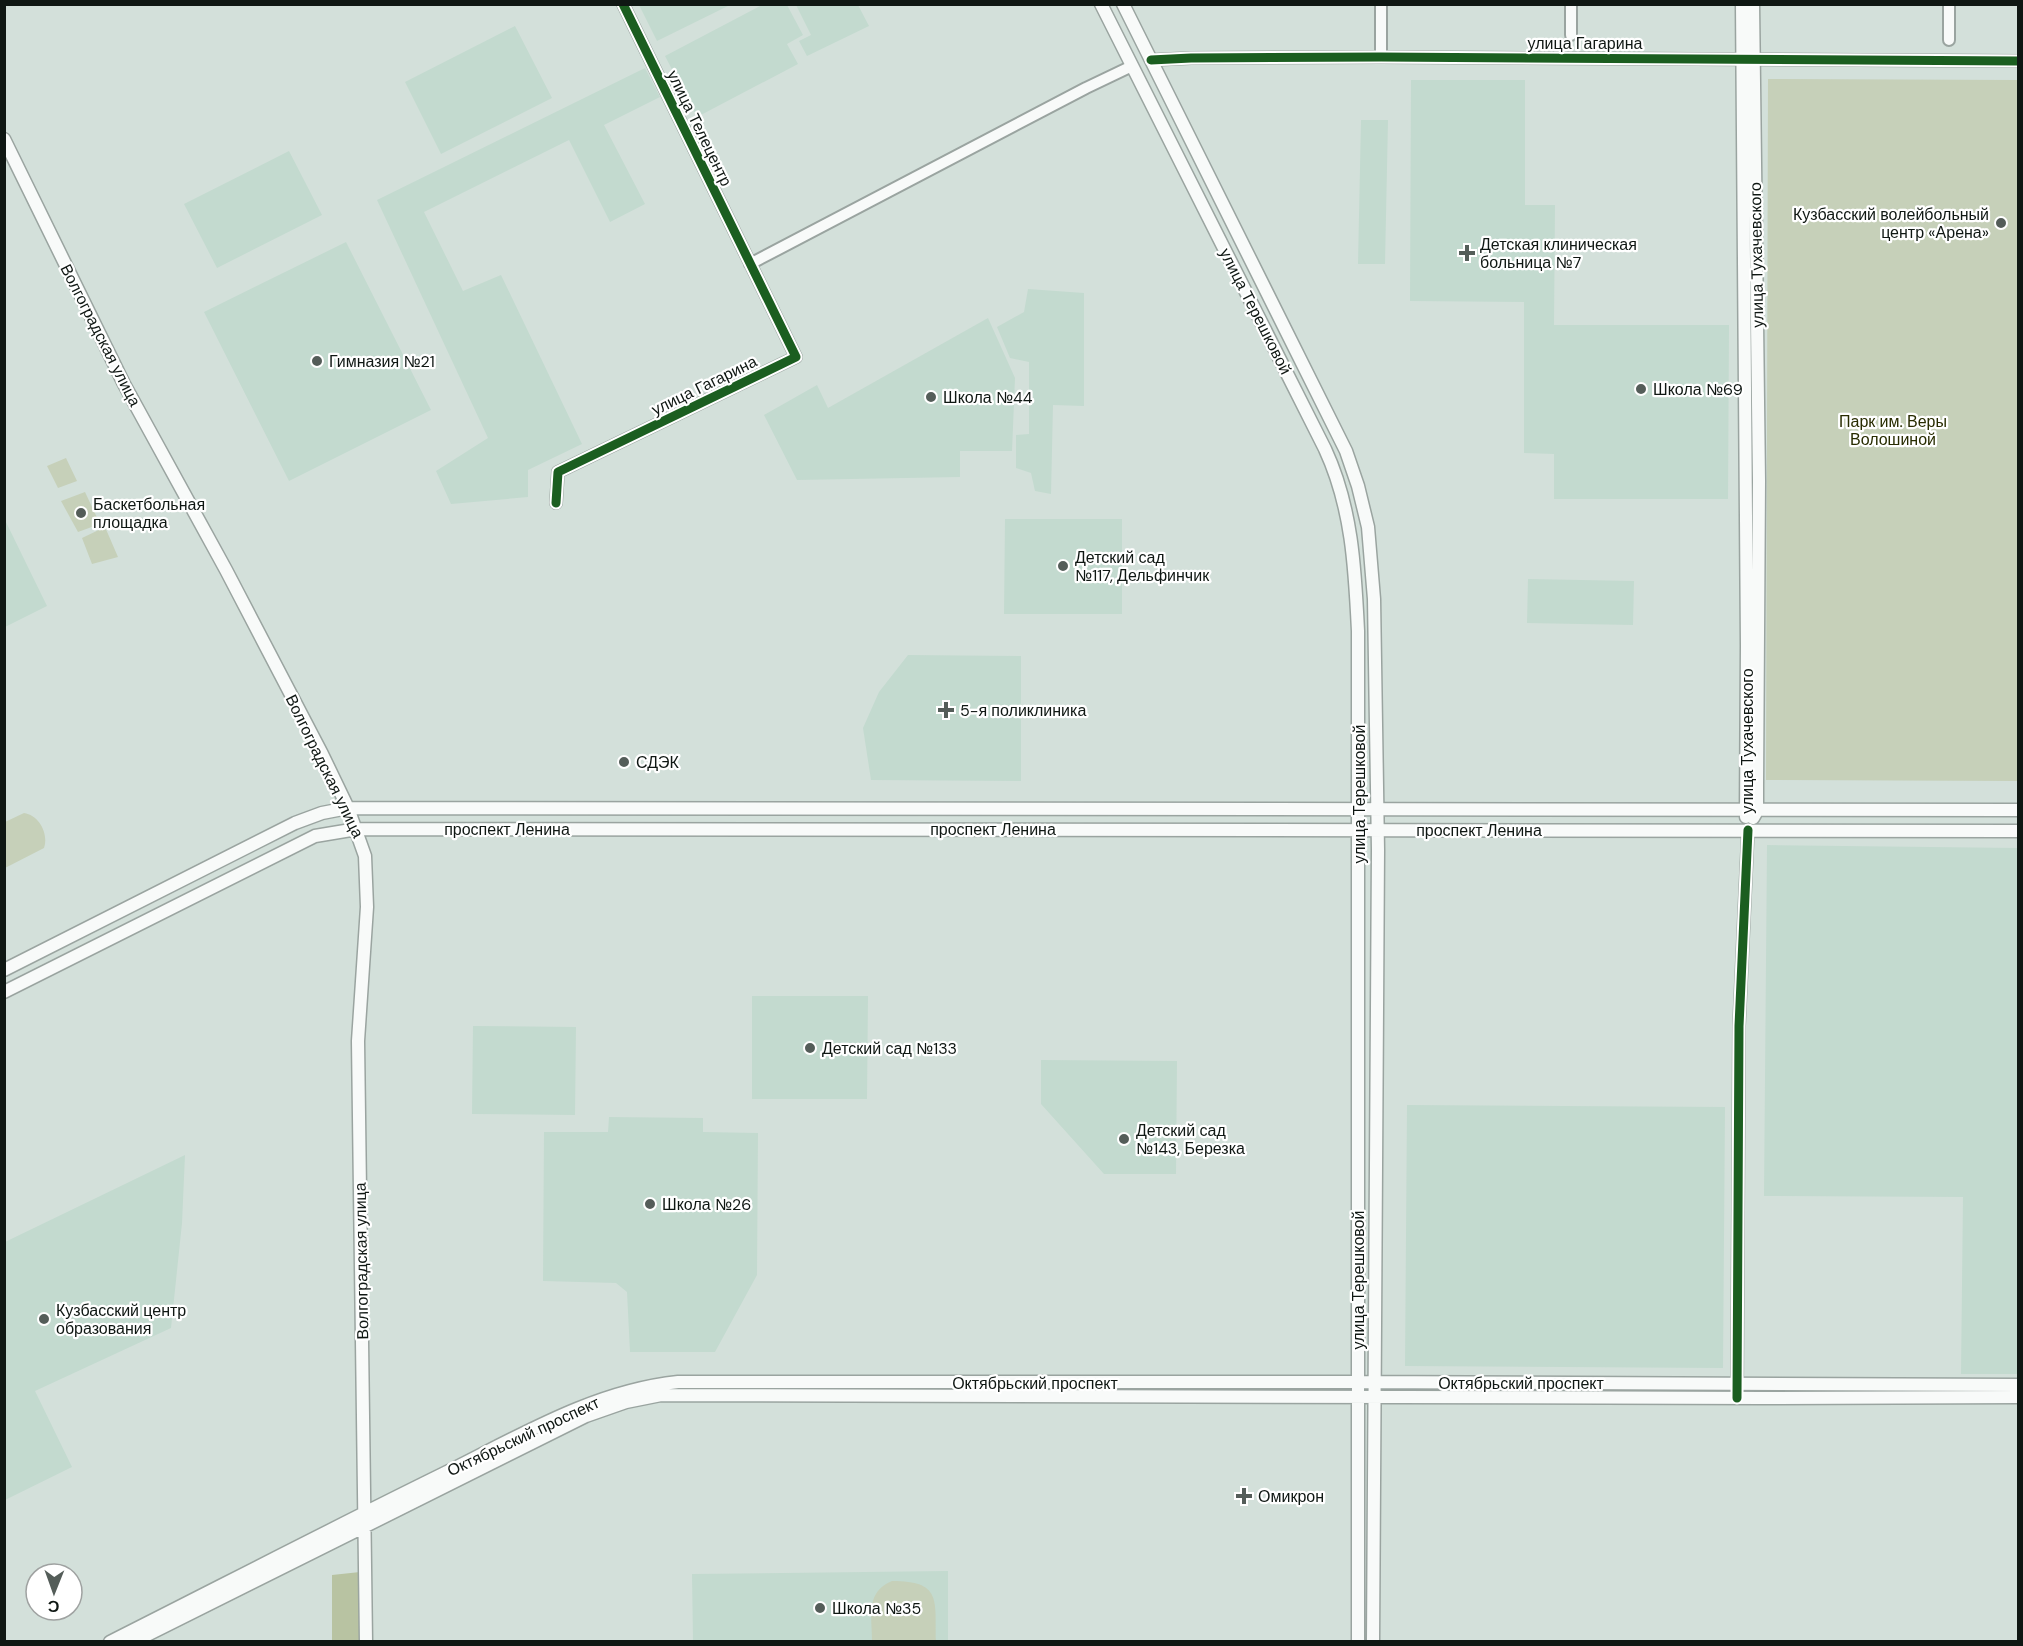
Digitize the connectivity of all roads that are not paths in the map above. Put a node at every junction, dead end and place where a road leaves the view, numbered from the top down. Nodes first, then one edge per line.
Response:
1 (623, 4) edge
2 (1101, 4) edge
3 (1123, 4) edge
4 (1381, 4) edge
5 (1571, 4) edge
6 (1742, 4) edge
7 (1753, 4) edge
8 (1949, 4) edge
9 (1571, 34) dead end
10 (1949, 40) dead end
11 (1381, 57) junction
12 (1748, 59) junction
13 (1151, 60) junction
14 (2019, 61) edge
15 (1132, 66) junction
16 (4, 139) edge
17 (750, 264) junction
18 (556, 503) dead end
19 (348, 808) junction
20 (1039, 809) junction
21 (1359, 810) junction
22 (1378, 810) junction
23 (2019, 810) edge
24 (1751, 811) junction
25 (357, 829) junction
26 (1001, 829) junction
27 (1358, 830) junction
28 (1378, 830) junction
29 (1748, 830) junction
30 (2019, 831) edge
31 (4, 970) edge
32 (4, 992) edge
33 (1358, 1382) junction
34 (1376, 1382) junction
35 (1737, 1384) junction
36 (2019, 1385) edge
37 (1359, 1396) junction
38 (1375, 1396) junction
39 (2019, 1397) edge
40 (1737, 1398) junction
41 (364, 1519) junction
42 (110, 1641) edge
43 (133, 1641) edge
44 (366, 1641) edge
45 (1358, 1641) edge
46 (1373, 1641) edge

1 - 17 street, улица Телецентр
2 - 15 main road, улица Терешковой
3 - 13 main road, улица Терешковой
4 - 11 street
5 - 9 street
6 - 12 main road, улица Тухачевского
7 - 12 main road, улица Тухачевского
8 - 10 street
11 - 12 street, улица Гагарина
11 - 13 street, улица Гагарина
12 - 14 street, улица Гагарина
12 - 24 main road, улица Тухачевского
13 - 15 main road, улица Гагарина
13 - 22 main road, улица Терешковой
15 - 17 street, улица Гагарина
15 - 21 main road, улица Терешковой
16 - 19 main road, Волгоградская улица
17 - 18 street, улица Гагарина
19 - 20 main road, проспект Ленина
19 - 25 main road, Волгоградская улица
19 - 31 main road, проспект Ленина
20 - 21 main road, проспект Ленина
20 - 26 main road
21 - 22 main road, проспект Ленина
21 - 27 main road, улица Терешковой
22 - 24 main road, проспект Ленина
22 - 28 main road, улица Терешковой
23 - 24 main road, проспект Ленина
24 - 29 main road, улица Тухачевского
25 - 26 main road, проспект Ленина
25 - 32 main road, проспект Ленина
25 - 41 main road, Волгоградская улица
26 - 27 main road, проспект Ленина
27 - 28 main road, проспект Ленина
27 - 33 main road, улица Терешковой
28 - 29 main road, проспект Ленина
28 - 34 main road, улица Терешковой
29 - 30 main road, проспект Ленина
29 - 35 street
33 - 34 main road, Октябрьский проспект
33 - 37 main road, улица Терешковой
33 - 41 main road, Октябрьский проспект
34 - 35 main road, Октябрьский проспект
34 - 38 main road, улица Терешковой
35 - 36 main road, Октябрьский проспект
35 - 40 street
37 - 38 main road, Октябрьский проспект
37 - 41 main road, Октябрьский проспект
37 - 45 main road, улица Терешковой
38 - 40 main road, Октябрьский проспект
38 - 46 main road, улица Терешковой
39 - 40 main road, Октябрьский проспект
41 - 42 main road, Октябрьский проспект
41 - 43 main road, Октябрьский проспект
41 - 44 main road, Волгоградская улица

